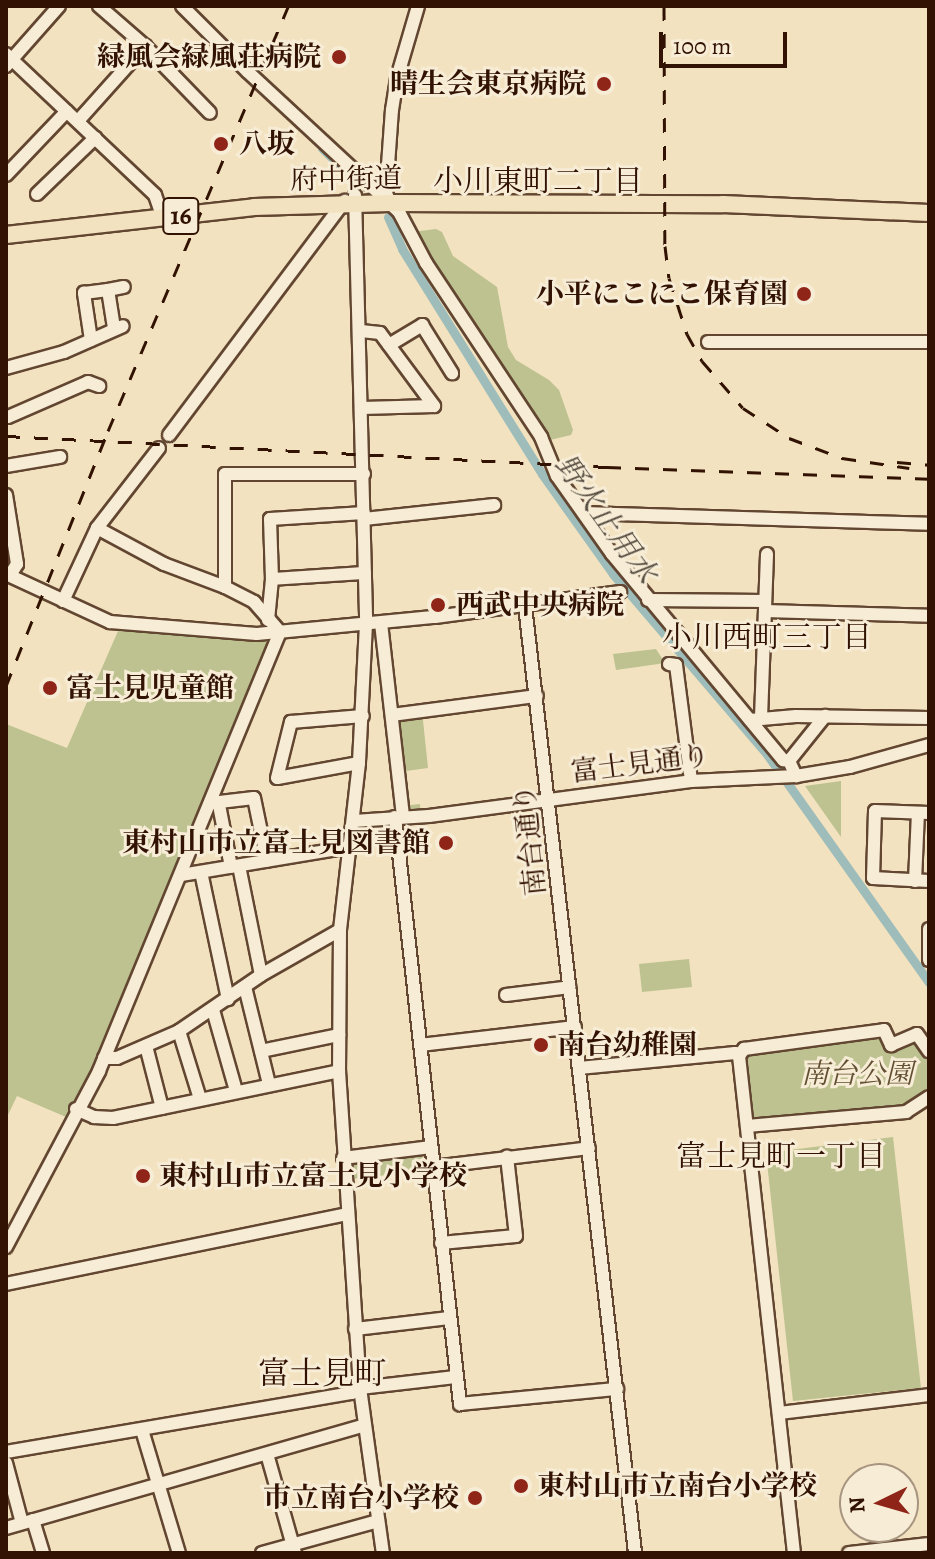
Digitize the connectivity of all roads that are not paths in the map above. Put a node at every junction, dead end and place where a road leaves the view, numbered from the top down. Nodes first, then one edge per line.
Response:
1 (59, 6) edge
2 (99, 6) edge
3 (418, 6) edge
4 (188, 8) edge
5 (145, 46) junction
6 (8, 60) edge
7 (67, 111) junction
8 (210, 113) dead end
9 (78, 121) junction
10 (95, 138) junction
11 (6, 175) edge
12 (37, 194) dead end
13 (384, 196) junction
14 (350, 199) junction
15 (929, 203) edge
16 (162, 213) junction
17 (929, 213) edge
18 (6, 225) edge
19 (6, 235) edge
20 (124, 287) dead end
21 (108, 290) junction
22 (361, 331) junction
23 (91, 340) junction
24 (708, 342) dead end
25 (929, 342) edge
26 (389, 345) junction
27 (6, 368) edge
28 (452, 373) dead end
29 (99, 386) dead end
30 (362, 408) junction
31 (8, 419) edge
32 (169, 435) dead end
33 (159, 448) dead end
34 (60, 457) dead end
35 (6, 466) edge
36 (364, 474) junction
37 (6, 495) edge
38 (494, 505) dead end
39 (584, 513) junction
40 (364, 516) junction
41 (929, 524) edge
42 (97, 528) junction
43 (767, 554) dead end
44 (365, 573) junction
45 (12, 578) edge
46 (272, 579) junction
47 (225, 587) junction
48 (620, 592) dead end
49 (648, 600) junction
50 (63, 601) junction
51 (525, 606) junction
52 (765, 606) junction
53 (929, 616) edge
54 (268, 620) junction
55 (381, 623) junction
56 (366, 624) junction
57 (280, 632) junction
58 (669, 664) dead end
59 (537, 696) junction
60 (392, 715) junction
61 (363, 716) junction
62 (825, 716) junction
63 (929, 718) edge
64 (755, 719) junction
65 (929, 745) edge
66 (789, 761) junction
67 (359, 763) junction
68 (788, 776) junction
69 (691, 781) junction
70 (550, 800) junction
71 (215, 804) junction
72 (923, 813) edge
73 (399, 817) junction
74 (354, 821) junction
75 (351, 847) junction
76 (267, 861) junction
77 (235, 866) junction
78 (201, 872) junction
79 (181, 875) junction
80 (922, 881) edge
81 (929, 929) edge
82 (340, 930) junction
83 (929, 960) edge
84 (261, 975) junction
85 (245, 987) junction
86 (570, 987) junction
87 (506, 995) dead end
88 (228, 999) junction
89 (213, 1010) junction
90 (575, 1027) junction
91 (179, 1031) junction
92 (339, 1035) junction
93 (420, 1045) junction
94 (146, 1046) junction
95 (261, 1051) junction
96 (929, 1051) edge
97 (739, 1056) junction
98 (104, 1058) junction
99 (579, 1068) junction
100 (339, 1071) junction
101 (269, 1084) junction
102 (236, 1091) junction
103 (929, 1097) edge
104 (200, 1099) junction
105 (162, 1108) junction
106 (76, 1109) junction
107 (747, 1126) junction
108 (431, 1147) junction
109 (589, 1148) junction
110 (507, 1157) junction
111 (343, 1158) junction
112 (433, 1167) junction
113 (347, 1214) junction
114 (441, 1243) junction
115 (6, 1247) edge
116 (6, 1284) edge
117 (449, 1318) junction
118 (355, 1329) junction
119 (455, 1377) junction
120 (360, 1388) junction
121 (617, 1389) junction
122 (929, 1395) edge
123 (779, 1413) junction
124 (365, 1425) junction
125 (142, 1430) junction
126 (6, 1452) edge
127 (267, 1454) junction
128 (6, 1463) edge
129 (159, 1484) junction
130 (378, 1521) junction
131 (28, 1522) junction
132 (6, 1528) edge
133 (929, 1544) edge
134 (294, 1548) edge
135 (43, 1553) edge
136 (179, 1553) edge
137 (262, 1553) edge
138 (383, 1553) edge
139 (635, 1553) edge
140 (794, 1553) edge
141 (849, 1553) edge

1 - 6 street
2 - 5 street
3 - 13 street
4 - 13 street
5 - 8 street
5 - 9 street
6 - 7 street
7 - 9 street
7 - 11 street
9 - 10 street
10 - 12 street
10 - 16 street
13 - 14 main road, 府中街道 / 16
13 - 15 main road, 府中街道 / 16
13 - 17 main road, 府中街道 / 16
13 - 39 street
14 - 16 main road, 府中街道 / 16
14 - 22 street
14 - 32 street
16 - 18 main road, 府中街道 / 16
16 - 19 main road, 府中街道 / 16
20 - 21 street
21 - 23 street
21 - 23 street
22 - 26 street
22 - 30 street
23 - 27 street
24 - 25 street
26 - 28 street
26 - 30 street
29 - 31 street
30 - 36 street
33 - 42 street
34 - 35 street
36 - 40 street
36 - 47 street
37 - 45 street
38 - 40 street
39 - 41 street
39 - 49 street
40 - 44 street
40 - 46 street
42 - 47 street
42 - 50 street
43 - 52 street
44 - 46 street
44 - 56 street
45 - 50 street
46 - 54 street
47 - 54 street
48 - 51 street
49 - 52 street
49 - 64 street
50 - 57 street
51 - 55 street
51 - 59 street, 南台通り
52 - 53 street
52 - 64 street
54 - 57 street
55 - 56 street
55 - 60 street
56 - 57 street
56 - 61 street
57 - 71 street
58 - 69 street
59 - 60 street
59 - 70 street, 南台通り
60 - 73 street
61 - 67 street
61 - 67 street
62 - 63 street
62 - 64 street
62 - 66 street
64 - 66 street
65 - 68 street, 富士見通り
66 - 68 street
67 - 74 street
68 - 69 street, 富士見通り
69 - 70 street, 富士見通り
70 - 73 street, 富士見通り
70 - 86 street, 南台通り
71 - 76 street
71 - 77 street
71 - 79 street
72 - 80 street
72 - 80 street
73 - 74 street, 富士見通り
73 - 93 street
74 - 75 street
75 - 76 street
75 - 82 street
76 - 77 street
77 - 78 street
77 - 84 street
78 - 79 street
78 - 88 street
79 - 98 street
81 - 83 street
82 - 84 street
82 - 92 street
84 - 85 street
85 - 88 street
85 - 95 street
86 - 87 street
86 - 90 street, 南台通り
88 - 89 street
89 - 91 street
89 - 102 street
90 - 93 street
90 - 99 street, 南台通り
91 - 94 street
91 - 104 street
92 - 95 street
92 - 100 street
93 - 108 street
94 - 98 street
94 - 105 street
95 - 101 street
96 - 97 street
97 - 99 street
97 - 107 street
98 - 106 street
99 - 109 street, 南台通り
100 - 101 street
100 - 111 street
101 - 102 street
102 - 104 street
103 - 107 street
104 - 105 street
105 - 106 street
106 - 115 street
107 - 123 street
108 - 111 street
108 - 112 street
109 - 110 street
109 - 121 street, 南台通り
110 - 112 street
110 - 114 street
111 - 113 street
112 - 114 street
113 - 116 street
113 - 118 street
114 - 117 street
117 - 118 street
117 - 119 street
118 - 120 street
119 - 120 street
119 - 121 street
120 - 124 street
120 - 125 street
121 - 139 street, 南台通り
122 - 123 street
123 - 140 street
124 - 127 street
124 - 130 street
125 - 126 street
125 - 129 street
127 - 129 street
127 - 134 street
128 - 131 street
129 - 131 street
129 - 136 street
130 - 134 street
130 - 138 street
131 - 132 street
131 - 135 street
133 - 141 street
134 - 137 street

